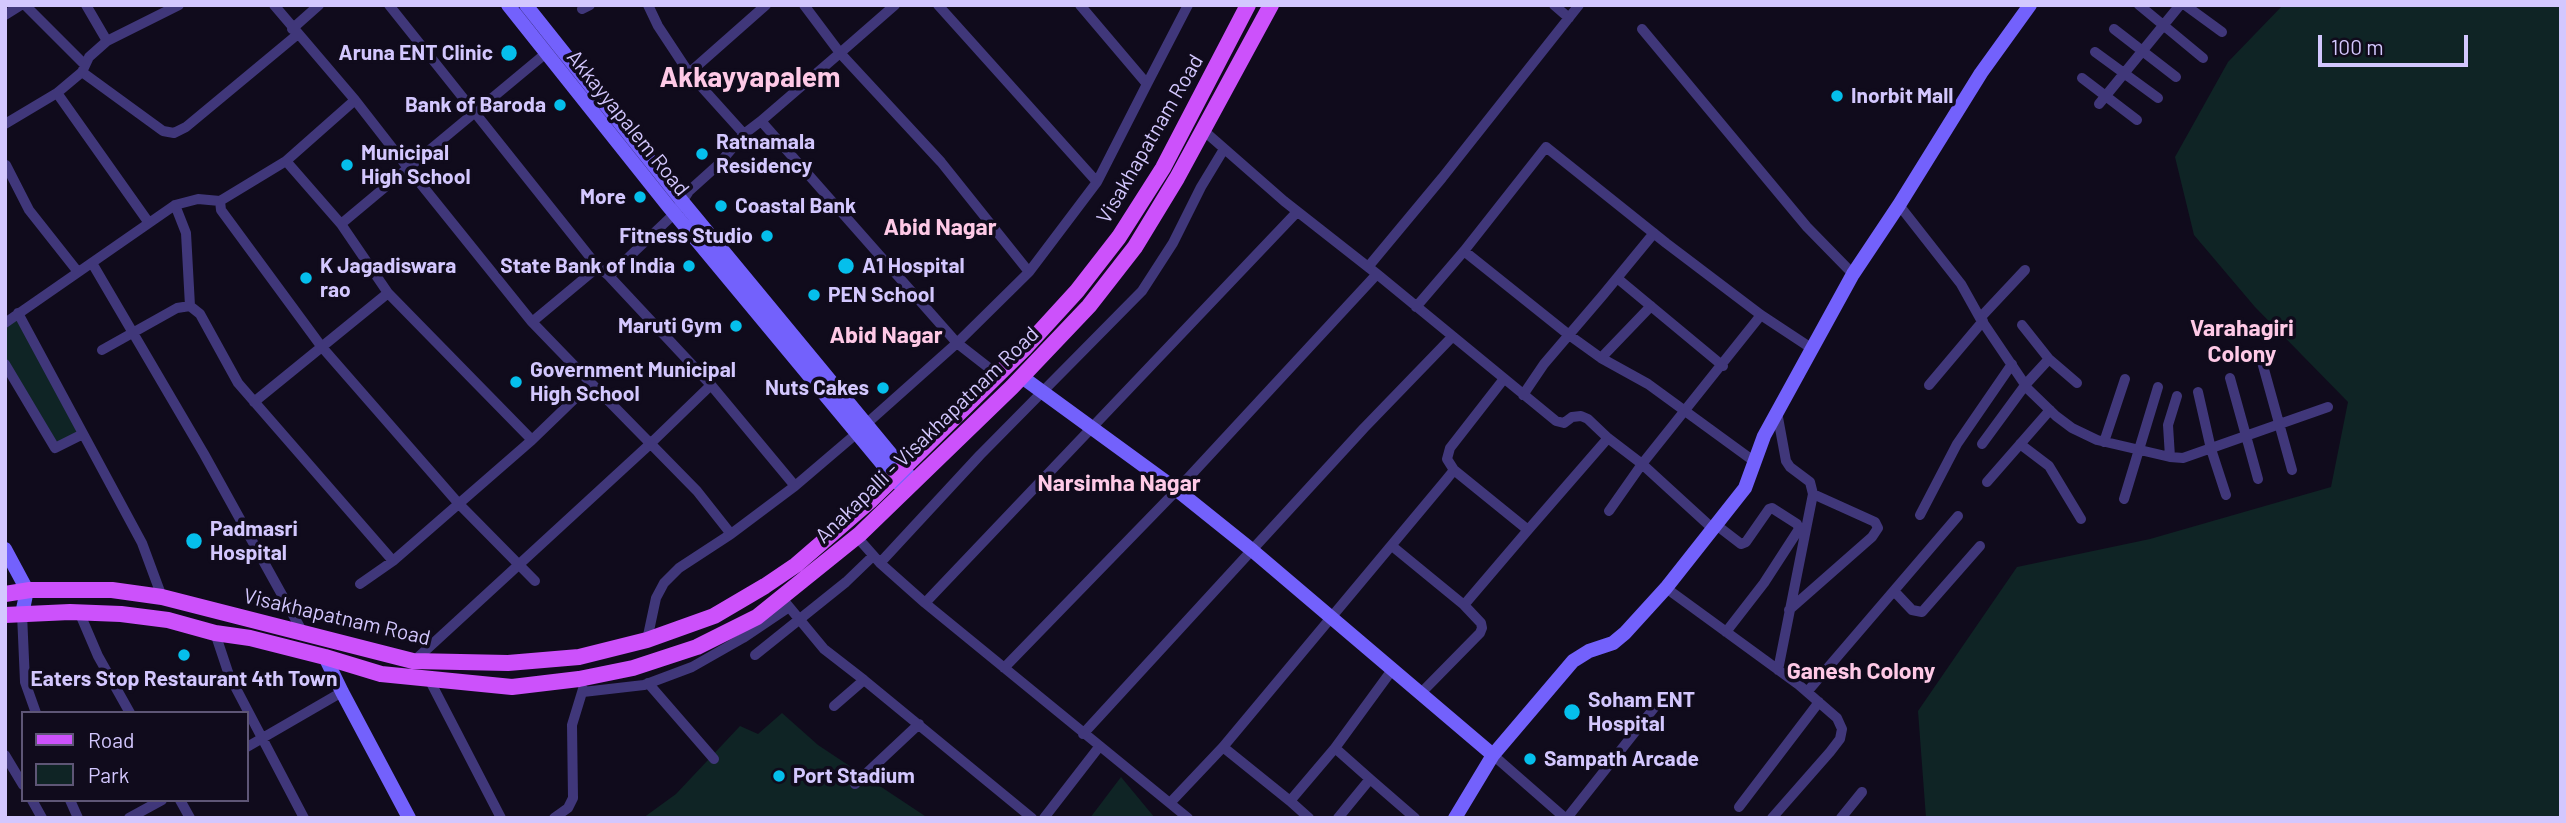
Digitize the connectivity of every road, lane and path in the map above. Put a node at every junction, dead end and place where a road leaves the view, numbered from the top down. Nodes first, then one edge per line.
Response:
1 (23, 5) edge
2 (86, 5) edge
3 (179, 5) edge
4 (274, 5) edge
5 (319, 5) edge
6 (389, 5) edge
7 (508, 5) edge
8 (526, 5) edge
9 (648, 5) edge
10 (766, 5) edge
11 (804, 5) edge
12 (895, 5) edge
13 (938, 5) edge
14 (1080, 5) edge
15 (1188, 5) edge
16 (1240, 5) edge
17 (1248, 5) edge
18 (1271, 5) edge
19 (1554, 5) edge
20 (1579, 5) edge
21 (2030, 5) edge
22 (2139, 5) edge
23 (2183, 5) edge
24 (5, 15) edge
25 (1569, 18) junction
26 (2163, 26) junction
27 (1642, 29) dead end
28 (2114, 29) dead end
29 (295, 31) junction
30 (2222, 32) dead end
31 (1230, 40) junction
32 (107, 41) junction
33 (2142, 51) junction
34 (2095, 52) dead end
35 (840, 53) junction
36 (545, 54) junction
37 (2203, 58) dead end
38 (83, 68) junction
39 (689, 72) junction
40 (2123, 74) junction
41 (2176, 77) dead end
42 (2082, 78) dead end
43 (1147, 84) junction
44 (57, 93) junction
45 (2158, 98) dead end
46 (355, 100) junction
47 (2102, 100) junction
48 (473, 112) junction
49 (2137, 120) dead end
50 (761, 121) junction
51 (5, 124) edge
52 (1203, 131) junction
53 (744, 134) junction
54 (1224, 149) junction
55 (286, 161) junction
56 (6, 165) edge
57 (408, 168) junction
58 (1097, 183) junction
59 (220, 201) junction
60 (175, 205) junction
61 (1899, 205) junction
62 (679, 207) junction
63 (1297, 212) junction
64 (149, 223) junction
65 (341, 224) junction
66 (1654, 233) junction
67 (1464, 251) junction
68 (92, 262) junction
69 (598, 267) junction
70 (1368, 267) junction
71 (2025, 270) dead end
72 (78, 272) junction
73 (1029, 272) junction
74 (1377, 274) junction
75 (1853, 274) junction
76 (609, 276) junction
77 (1617, 278) junction
78 (388, 293) junction
79 (190, 306) junction
80 (1651, 306) junction
81 (1416, 307) junction
82 (18, 313) junction
83 (1761, 315) junction
84 (1982, 319) junction
85 (532, 322) junction
86 (5, 323) edge
87 (2022, 325) dead end
88 (132, 335) junction
89 (1569, 335) junction
90 (1452, 337) junction
91 (957, 343) junction
92 (321, 346) junction
93 (1811, 348) junction
94 (102, 350) dead end
95 (1601, 358) junction
96 (2049, 359) junction
97 (2262, 362) dead end
98 (5, 364) edge
99 (2012, 365) junction
100 (1723, 366) junction
101 (998, 375) junction
102 (1021, 377) junction
103 (2230, 378) dead end
104 (2125, 379) dead end
105 (1503, 380) junction
106 (591, 383) junction
107 (2077, 383) dead end
108 (2026, 384) junction
109 (711, 385) junction
110 (1929, 385) dead end
111 (2158, 387) dead end
112 (2198, 392) dead end
113 (1042, 393) junction
114 (1523, 395) junction
115 (2177, 396) dead end
116 (254, 402) junction
117 (2328, 407) dead end
118 (1685, 410) junction
119 (2050, 410) junction
120 (1777, 412) junction
121 (2278, 425) junction
122 (1091, 428) junction
123 (861, 429) junction
124 (83, 434) junction
125 (2246, 437) junction
126 (1608, 438) junction
127 (532, 440) junction
128 (2104, 442) junction
129 (1982, 444) dead end
130 (2020, 444) junction
131 (649, 445) junction
132 (2211, 449) junction
133 (2138, 450) junction
134 (2170, 457) junction
135 (1755, 462) junction
136 (1642, 464) junction
137 (1454, 470) junction
138 (2292, 470) dead end
139 (897, 473) junction
140 (2258, 479) dead end
141 (1987, 482) dead end
142 (795, 486) junction
143 (910, 487) junction
144 (1177, 490) junction
145 (1813, 494) junction
146 (2226, 495) dead end
147 (2124, 499) dead end
148 (459, 504) junction
149 (1609, 511) dead end
150 (1920, 515) dead end
151 (1958, 516) dead end
152 (2081, 519) dead end
153 (1714, 526) junction
154 (1528, 530) junction
155 (731, 534) junction
156 (857, 537) junction
157 (1392, 546) junction
158 (1980, 546) dead end
159 (5, 549) edge
160 (1253, 551) junction
161 (876, 559) junction
162 (393, 561) junction
163 (518, 563) junction
164 (535, 582) dead end
165 (360, 584) dead end
166 (1666, 588) junction
167 (6, 590) edge
168 (27, 590) junction
169 (1895, 592) junction
170 (162, 597) junction
171 (785, 602) junction
172 (925, 603) junction
173 (1464, 605) junction
174 (1789, 610) junction
175 (22, 614) junction
176 (80, 614) junction
177 (5, 615) edge
178 (799, 619) junction
179 (1330, 619) junction
180 (302, 631) junction
181 (1726, 632) junction
182 (215, 633) junction
183 (648, 640) junction
184 (755, 655) dead end
185 (326, 657) junction
186 (413, 661) junction
187 (1004, 668) junction
188 (1392, 670) junction
189 (1778, 670) junction
190 (429, 679) junction
191 (864, 680) junction
192 (648, 683) junction
193 (584, 685) junction
194 (342, 692) junction
195 (1807, 692) junction
196 (1420, 693) junction
197 (1819, 702) junction
198 (834, 706) dead end
199 (1654, 708) dead end
200 (35, 711) edge
201 (129, 711) edge
202 (247, 711) edge
203 (248, 712) edge
204 (919, 724) junction
205 (1083, 734) junction
206 (261, 738) junction
207 (248, 746) edge
208 (1099, 747) junction
209 (1223, 747) junction
210 (1335, 748) junction
211 (5, 755) edge
212 (1493, 755) junction
213 (714, 759) dead end
214 (1370, 779) junction
215 (21, 782) edge
216 (855, 784) dead end
217 (1862, 792) dead end
218 (1290, 801) junction
219 (33, 802) edge
220 (71, 802) edge
221 (158, 802) edge
222 (181, 802) edge
223 (1170, 803) junction
224 (1739, 807) dead end
225 (42, 818) edge
226 (78, 818) edge
227 (130, 818) edge
228 (190, 818) edge
229 (304, 818) edge
230 (409, 818) edge
231 (501, 818) edge
232 (554, 818) edge
233 (1032, 818) edge
234 (1044, 818) edge
235 (1188, 818) edge
236 (1309, 818) edge
237 (1338, 818) edge
238 (1416, 818) edge
239 (1455, 818) edge
240 (1566, 818) edge
241 (1772, 818) edge
242 (1841, 818) edge

1 - 24 street
1 - 38 street
2 - 32 street
3 - 32 street
4 - 29 street
5 - 29 street
6 - 48 street
7 - 36 main road, Akkayyapalem Road
8 - 62 main road
9 - 39 street
10 - 39 street
11 - 35 street
12 - 35 street
13 - 58 street
14 - 43 street
15 - 43 street
16 - 31 street
17 - 31 main road, Visakhapatnam Road
18 - 52 main road, Anakapalli - Visakhapatnam Road
19 - 25 street
20 - 25 street
21 - 61 main road
22 - 26 street
23 - 26 street
23 - 30 street
25 - 70 street
26 - 33 street
26 - 37 street
27 - 75 street
28 - 33 street
29 - 38 street
29 - 46 street
31 - 101 main road, Visakhapatnam Road
32 - 38 street
33 - 40 street
33 - 41 street
34 - 40 street
35 - 50 street
35 - 73 street
36 - 48 street
36 - 62 main road, Akkayyapalem Road
38 - 44 street
39 - 53 street
40 - 45 street
40 - 47 street
42 - 47 street
43 - 58 street
44 - 51 street
44 - 64 street
46 - 55 street
46 - 57 street
47 - 49 street
48 - 57 street
48 - 69 street
50 - 53 street
50 - 91 street
52 - 54 street
52 - 102 main road, Anakapalli - Visakhapatnam Road
53 - 62 street
54 - 63 street
54 - 113 street
55 - 59 street
55 - 65 street
56 - 72 street
57 - 65 street
57 - 85 street
58 - 73 street
59 - 60 street
59 - 92 street
60 - 64 street
60 - 79 street
61 - 75 main road
61 - 84 street
62 - 76 street
62 - 123 main road, Akkayyapalem Road
63 - 70 street
63 - 122 street
64 - 68 street
65 - 78 street
66 - 67 street
66 - 77 street
66 - 83 street
67 - 81 street
67 - 89 street
68 - 72 street
68 - 88 street
69 - 76 street
69 - 85 street
70 - 74 street
71 - 84 street
72 - 82 street
73 - 91 street
74 - 81 street
74 - 144 street
75 - 93 main road
76 - 109 street
77 - 80 street
77 - 89 street
78 - 92 street
78 - 127 street
79 - 88 street
79 - 116 street
80 - 95 street
80 - 100 street
81 - 90 street
82 - 86 street
82 - 124 street
83 - 93 street
83 - 100 street
84 - 99 street
84 - 110 street
85 - 106 street
87 - 96 street
88 - 94 street
88 - 180 street
89 - 95 street
89 - 114 street
90 - 105 street
90 - 160 street
91 - 101 street
91 - 123 street
92 - 116 street
92 - 148 street
93 - 120 main road
95 - 118 street
96 - 107 street
96 - 108 street
97 - 121 street
98 - 124 street
99 - 108 street
99 - 150 street
100 - 118 street
101 - 139 main road, Visakhapatnam Road
102 - 113 main road
102 - 143 main road, Anakapalli - Visakhapatnam Road
103 - 125 street
104 - 128 street
105 - 114 street
105 - 137 street
106 - 127 street
106 - 131 street
108 - 119 street
108 - 129 street
109 - 131 street
109 - 142 street
111 - 133 street
112 - 132 street
113 - 122 main road
113 - 161 street
114 - 126 street
115 - 134 street
116 - 162 street
117 - 121 street
118 - 135 street
118 - 136 street
119 - 128 street
119 - 130 street
120 - 135 main road
120 - 145 street
121 - 125 street
121 - 138 street
122 - 144 main road
122 - 172 street
123 - 139 main road, Akkayyapalem Road
123 - 142 street
124 - 170 street
125 - 132 street
125 - 140 street
126 - 136 street
126 - 154 street
127 - 148 street
128 - 133 street
130 - 141 street
130 - 152 street
131 - 155 street
131 - 163 street
132 - 134 street
132 - 146 street
133 - 134 street
133 - 147 street
135 - 153 main road
136 - 149 street
136 - 153 street
137 - 154 street
137 - 157 street
139 - 143 main road, Akkayyapalem Road
139 - 183 main road, Visakhapatnam Road
142 - 155 street
143 - 156 main road, Anakapalli - Visakhapatnam Road
144 - 160 main road
144 - 187 street
145 - 174 street
145 - 174 street
148 - 162 street
148 - 163 street
151 - 169 street
153 - 166 main road
153 - 181 street
154 - 173 street
155 - 183 street
156 - 161 street
156 - 171 main road, Anakapalli - Visakhapatnam Road
157 - 173 street
157 - 179 street
158 - 169 street
159 - 168 main road
160 - 179 main road
160 - 205 street
161 - 172 street
161 - 178 street
162 - 165 street
163 - 164 street
163 - 186 street
166 - 181 street
166 - 212 main road
167 - 168 main road, Visakhapatnam Road
167 - 175 main road
168 - 170 main road, Visakhapatnam Road
168 - 175 main road
169 - 195 street
170 - 180 main road, Visakhapatnam Road
171 - 178 street
171 - 192 street
171 - 193 main road, Anakapalli - Visakhapatnam Road
172 - 187 street
173 - 196 street
174 - 189 street
175 - 176 main road, Anakapalli - Visakhapatnam Road
175 - 177 main road, Anakapalli - Visakhapatnam Road
175 - 200 street
176 - 182 main road, Anakapalli - Visakhapatnam Road
176 - 201 street
178 - 184 street
178 - 191 street
179 - 188 main road
179 - 209 street
180 - 186 main road, Visakhapatnam Road
181 - 189 street
182 - 185 main road, Anakapalli - Visakhapatnam Road
182 - 202 street
183 - 186 main road, Visakhapatnam Road
185 - 190 main road, Anakapalli - Visakhapatnam Road
185 - 194 main road
187 - 205 street
188 - 196 main road
188 - 210 street
189 - 195 street
190 - 193 main road, Anakapalli - Visakhapatnam Road
190 - 231 street
191 - 198 street
191 - 204 street
192 - 193 street
192 - 213 street
193 - 232 street
194 - 206 street
194 - 230 main road
195 - 197 street
196 - 212 main road
197 - 224 street
197 - 241 street
199 - 240 street
203 - 206 street
204 - 216 street
204 - 233 street
205 - 208 street
206 - 207 street
206 - 229 street
208 - 223 street
208 - 234 street
209 - 218 street
209 - 223 street
210 - 214 street
210 - 218 street
211 - 215 street
212 - 239 main road
212 - 240 street
214 - 237 street
214 - 238 street
217 - 242 street
218 - 236 street
219 - 225 street
220 - 226 street
221 - 227 street
222 - 228 street
223 - 235 street

